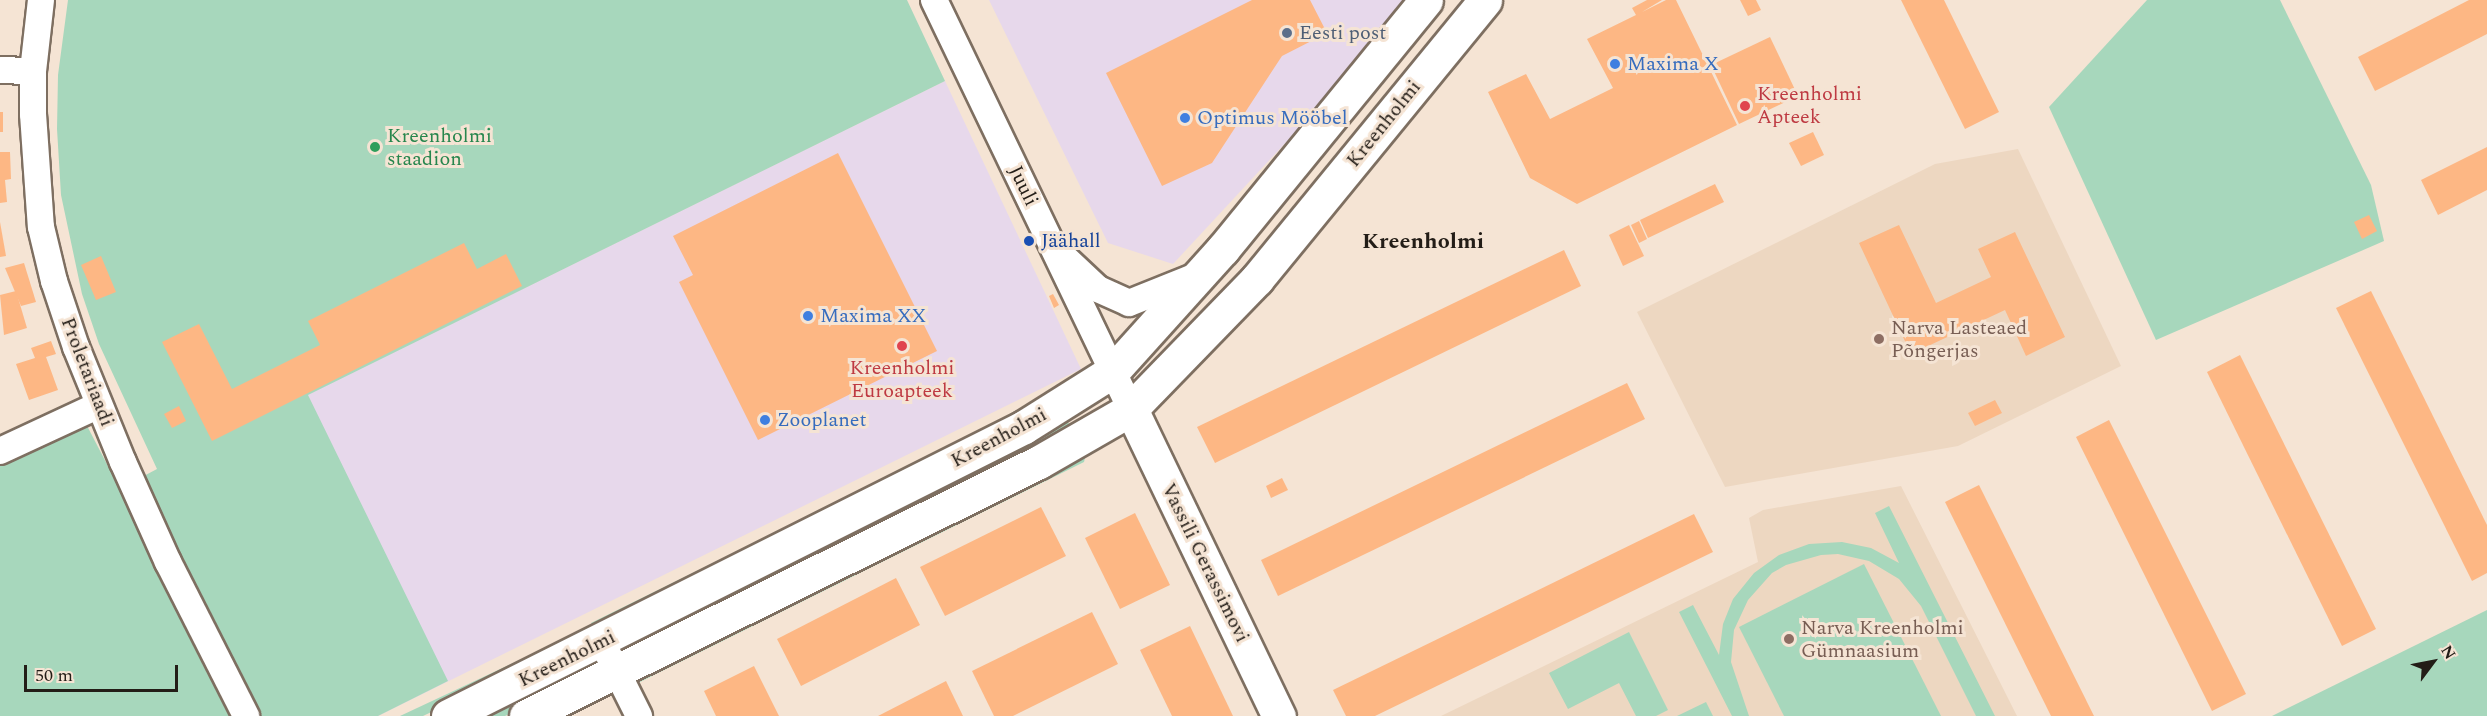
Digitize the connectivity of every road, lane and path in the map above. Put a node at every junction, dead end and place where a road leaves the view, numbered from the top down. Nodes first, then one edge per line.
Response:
1 (41, 0) edge
2 (934, 0) edge
3 (1485, 0) edge
4 (1424, 3) edge
5 (1458, 34) junction
6 (0, 70) edge
7 (33, 71) junction
8 (1053, 248) junction
9 (1200, 275) junction
10 (1113, 371) junction
11 (99, 405) junction
12 (1131, 409) junction
13 (0, 451) edge
14 (602, 642) junction
15 (617, 672) junction
16 (246, 716) edge
17 (448, 716) edge
18 (526, 716) edge
19 (639, 716) edge
20 (1279, 716) edge

1 - 7 street, Proletariaadi
2 - 8 street, Juuli
3 - 5 main road, Kreenholmi
4 - 5 main road
4 - 9 main road, Kreenholmi
5 - 12 main road, Kreenholmi
6 - 7 street
7 - 11 street, Proletariaadi
8 - 9 street
8 - 10 street, Juuli
9 - 10 main road, Kreenholmi
10 - 12 street, Juuli
10 - 14 main road, Kreenholmi
11 - 13 street
11 - 16 street, Proletariaadi
12 - 15 main road, Kreenholmi
12 - 20 main road, Vassili Gerassimovi
14 - 15 street
14 - 17 main road, Kreenholmi
15 - 18 main road, Kreenholmi
15 - 19 street

